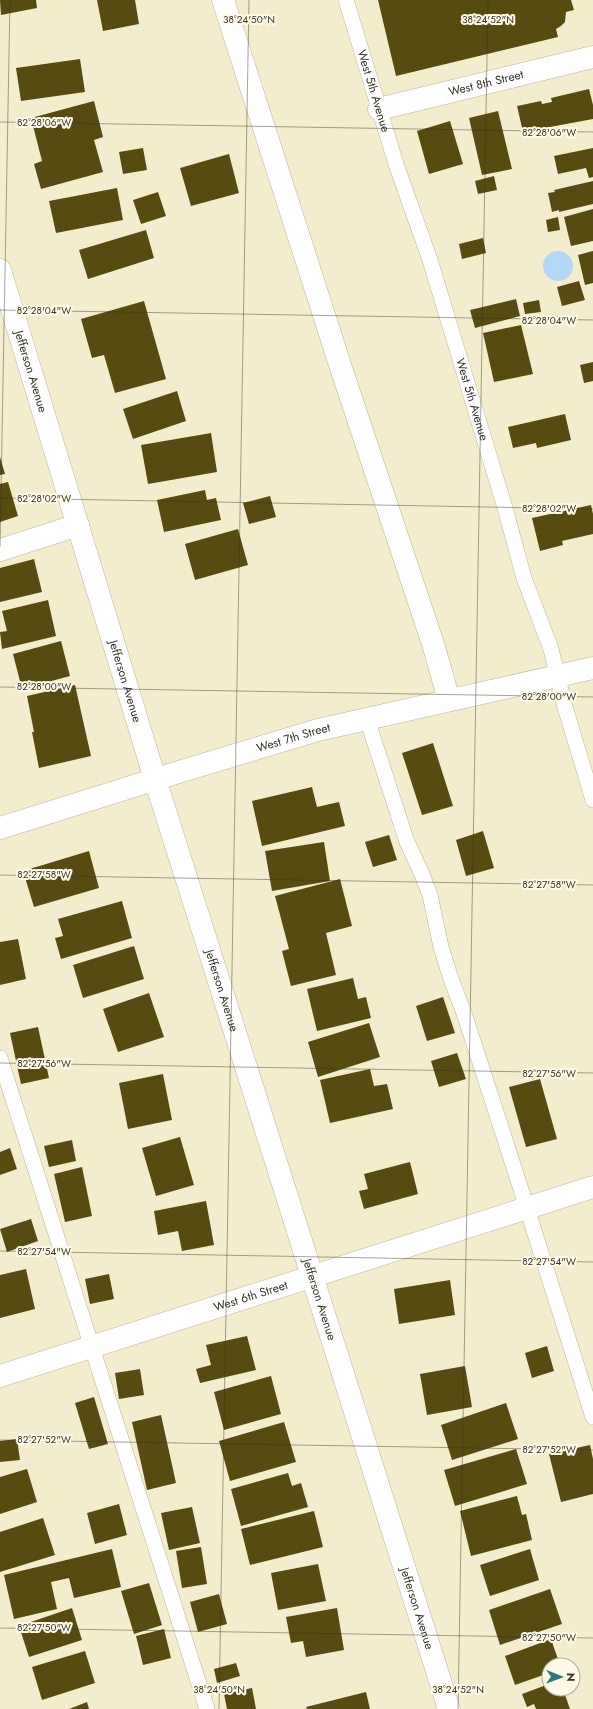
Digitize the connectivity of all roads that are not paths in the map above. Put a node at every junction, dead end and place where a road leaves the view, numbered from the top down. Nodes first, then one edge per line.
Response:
1 (223, 0) edge
2 (346, 0) edge
3 (593, 57) edge
4 (379, 109) junction
5 (0, 270) edge
6 (78, 525) junction
7 (0, 550) edge
8 (593, 668) edge
9 (558, 675) junction
10 (449, 700) junction
11 (367, 719) junction
12 (155, 779) junction
13 (593, 800) edge
14 (0, 828) edge
15 (0, 1058) edge
16 (593, 1187) edge
17 (527, 1208) junction
18 (311, 1276) junction
19 (92, 1347) junction
20 (0, 1376) edge
21 (593, 1417) edge
22 (207, 1709) edge
23 (449, 1709) edge

1 - 10 street
2 - 4 lane, West 5th Avenue
3 - 4 street, West 8th Street
4 - 9 lane, West 5th Avenue
5 - 6 street, Jefferson Avenue
6 - 7 street
6 - 12 street, Jefferson Avenue
8 - 9 street, West 7th Street
9 - 10 street, West 7th Street
9 - 13 lane, West 5th Avenue
10 - 11 street, West 7th Street
11 - 12 street, West 7th Street
11 - 17 lane
12 - 14 street, West 7th Street
12 - 18 street, Jefferson Avenue
15 - 19 lane
16 - 17 street, West 6th Street
17 - 18 street, West 6th Street
17 - 21 lane
18 - 19 street, West 6th Street
18 - 23 street, Jefferson Avenue
19 - 20 street, West 6th Street
19 - 22 lane

